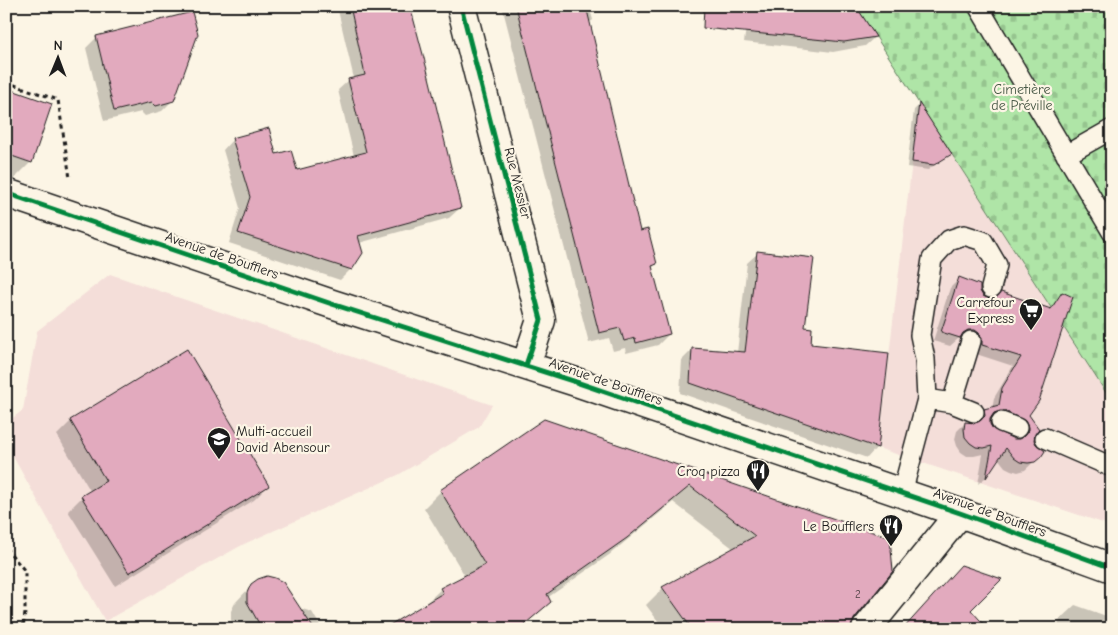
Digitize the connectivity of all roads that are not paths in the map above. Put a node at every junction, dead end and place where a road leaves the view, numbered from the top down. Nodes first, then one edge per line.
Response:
1 (461, 6) edge
2 (978, 6) edge
3 (1112, 129) edge
4 (1066, 155) junction
5 (6, 192) edge
6 (1112, 232) edge
7 (991, 288) dead end
8 (972, 341) dead end
9 (526, 365) junction
10 (927, 398) junction
11 (952, 404) junction
12 (974, 412) dead end
13 (1045, 438) dead end
14 (1112, 467) edge
15 (902, 493) junction
16 (960, 513) junction
17 (1112, 568) edge
18 (866, 629) edge

1 - 9 street, Rue Messier
2 - 4 lane
3 - 4 lane
4 - 6 lane
5 - 9 street, Avenue de Boufflers
7 - 10 lane
8 - 11 lane
9 - 15 street, Avenue de Boufflers
10 - 11 lane
10 - 15 lane
11 - 12 lane
13 - 14 lane
15 - 16 street, Avenue de Boufflers
16 - 17 street, Avenue de Boufflers
16 - 18 street

